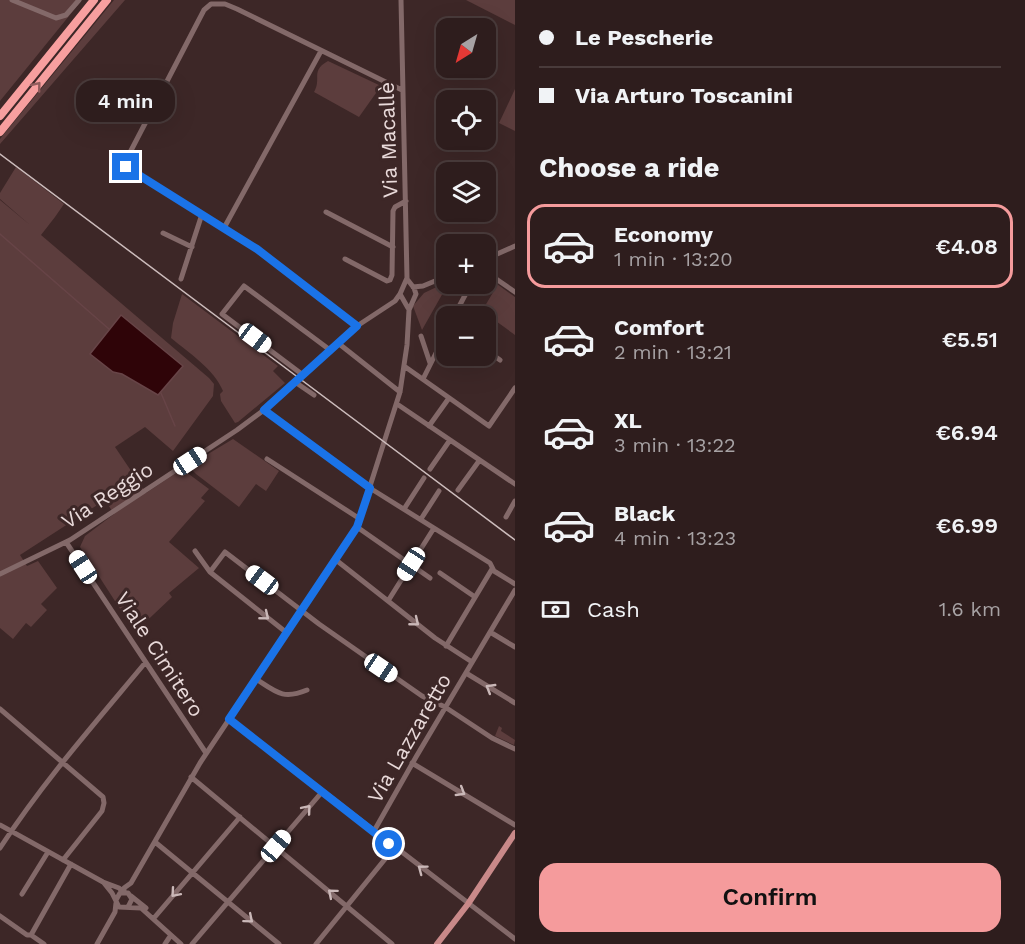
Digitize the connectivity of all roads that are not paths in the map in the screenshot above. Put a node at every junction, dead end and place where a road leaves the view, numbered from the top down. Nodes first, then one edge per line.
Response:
1 (12, 0) edge
2 (79, 0) edge
3 (94, 0) edge
4 (107, 0) edge
5 (401, 0) edge
6 (321, 51) junction
7 (402, 90) junction
8 (0, 116) edge
9 (0, 132) edge
10 (406, 201) junction
11 (326, 212) dead end
12 (202, 214) junction
13 (224, 228) junction
14 (163, 233) dead end
15 (515, 246) edge
16 (192, 247) junction
17 (393, 247) junction
18 (496, 255) edge
19 (345, 259) dead end
20 (181, 279) dead end
21 (407, 279) junction
22 (496, 279) edge
23 (436, 281) edge
24 (404, 286) junction
25 (412, 286) junction
26 (423, 286) junction
27 (515, 292) edge
28 (416, 294) junction
29 (405, 298) junction
30 (357, 326) junction
31 (421, 336) dead end
32 (338, 343) junction
33 (330, 351) junction
34 (436, 352) edge
35 (496, 357) edge
36 (500, 360) dead end
37 (430, 363) junction
38 (404, 366) junction
39 (303, 375) junction
40 (423, 379) junction
41 (295, 382) junction
42 (515, 388) edge
43 (400, 392) junction
44 (314, 395) dead end
45 (449, 398) junction
46 (398, 404) junction
47 (264, 410) junction
48 (429, 426) junction
49 (450, 440) junction
50 (267, 459) dead end
51 (479, 461) junction
52 (430, 469) dead end
53 (424, 478) dead end
54 (515, 484) edge
55 (370, 488) junction
56 (458, 490) dead end
57 (439, 491) dead end
58 (515, 501) edge
59 (404, 509) junction
60 (506, 517) dead end
61 (360, 519) junction
62 (421, 519) junction
63 (357, 527) junction
64 (434, 528) junction
65 (66, 542) junction
66 (195, 551) dead end
67 (336, 560) junction
68 (411, 564) junction
69 (492, 569) junction
70 (210, 572) junction
71 (440, 573) dead end
72 (0, 574) edge
73 (430, 578) dead end
74 (515, 584) edge
75 (515, 590) edge
76 (475, 597) junction
77 (388, 601) junction
78 (302, 611) junction
79 (490, 632) junction
80 (287, 633) junction
81 (447, 646) junction
82 (515, 647) edge
83 (472, 662) junction
84 (145, 663) junction
85 (465, 673) junction
86 (256, 679) junction
87 (307, 690) dead end
88 (515, 703) edge
89 (445, 707) junction
90 (0, 709) edge
91 (229, 719) junction
92 (515, 749) edge
93 (206, 753) junction
94 (62, 763) junction
95 (412, 763) junction
96 (191, 777) junction
97 (322, 792) junction
98 (240, 817) junction
99 (513, 823) edge
100 (0, 825) edge
101 (374, 831) junction
102 (10, 832) junction
103 (515, 833) edge
104 (155, 842) junction
105 (276, 846) junction
106 (0, 848) edge
107 (394, 848) junction
108 (48, 852) junction
109 (63, 860) junction
110 (71, 864) junction
111 (193, 873) junction
112 (103, 882) junction
113 (131, 883) junction
114 (122, 890) junction
115 (22, 894) dead end
116 (130, 896) junction
117 (116, 902) junction
118 (229, 902) junction
119 (468, 904) junction
120 (347, 906) junction
121 (126, 907) junction
122 (115, 912) junction
123 (148, 912) junction
124 (0, 916) edge
125 (154, 918) junction
126 (31, 935) junction
127 (169, 938) dead end
128 (515, 939) edge
129 (44, 944) edge
130 (97, 944) edge
131 (165, 944) edge
132 (181, 944) edge
133 (192, 944) edge
134 (279, 944) edge
135 (316, 944) edge
136 (392, 944) edge
137 (437, 944) edge

1 - 2 street
3 - 8 highway
9 -> 4 highway
5 - 7 street, Via Macallè
6 - 7 street
6 - 12 street
6 - 13 street
7 - 10 street, Via Macallè
10 - 17 street
10 - 21 street, Via Macallè
11 - 17 street
12 - 13 street
12 - 16 street
13 - 30 street
14 - 16 street
15 - 18 street
16 - 20 street
17 - 19 street
21 - 24 street, Via Macallè
21 - 25 street, Via Macallè
22 - 27 street
23 - 26 street
24 - 25 street
24 - 29 street, Via Macallè
25 - 26 street
25 - 28 street, Via Macallè
26 - 28 street
28 - 29 street
29 - 30 street, Via Reggio
29 - 38 street
30 - 32 street, Via Reggio
31 - 37 street
32 - 33 street, Via Reggio
32 - 43 street
33 - 39 street, Via Reggio
33 - 39 street
34 - 37 street
35 - 36 street
37 - 40 street
38 - 40 street
38 - 43 street
39 - 41 street, Via Reggio
40 - 45 street
41 - 44 street
41 - 47 street, Via Reggio
42 - 45 street
43 - 46 street
45 - 48 street
46 - 48 street
46 - 55 street
47 - 55 street
47 - 65 street, Via Reggio
48 - 49 street
49 - 51 street
49 - 52 street
50 - 61 street
51 - 54 street
51 - 56 street
53 - 59 street
55 - 59 street
55 - 61 street
57 - 62 street
58 - 60 street
59 - 62 street
61 - 63 street
62 - 64 street
63 - 67 street
63 - 68 street
64 - 68 street
64 - 69 street
65 - 72 street, Via Reggio
65 - 84 street, Viale Cimitero
66 - 70 street
67 - 77 street
67 - 78 street
68 - 73 street
68 - 77 street
69 - 74 street
69 - 76 street
70 - 78 street
70 -> 80 street
71 - 76 street
75 - 79 street, Via Lazzaretto
76 - 81 street
77 -> 81 street
78 - 80 street
78 - 89 street
79 - 82 street
79 - 83 street, Via Lazzaretto
80 - 86 street
81 - 83 street
83 - 85 street, Via Lazzaretto
84 - 93 street, Viale Cimitero
84 - 94 street
88 -> 85 street
85 - 89 street, Via Lazzaretto
86 - 87 street
86 - 91 street
89 - 92 street
89 - 95 street, Via Lazzaretto
90 - 94 street
91 - 93 street
91 - 97 street
93 - 96 street
94 - 102 street
94 - 109 street
95 -> 99 street
95 - 101 street, Via Lazzaretto
96 - 98 street
96 - 104 street
97 - 101 street
105 -> 97 street
98 - 105 street
98 - 111 street
100 - 102 street
101 - 107 street
102 - 106 street
102 - 108 street
103 - 119 main road
104 - 111 street
104 - 113 street
105 - 118 street
120 -> 105 street
119 -> 107 street
107 - 120 street
108 - 109 street
108 - 115 street
109 - 110 street
110 - 112 street
110 - 126 street
111 - 118 street
111 -> 125 street
112 - 114 street
112 - 117 street
113 - 114 street
113 - 116 street
114 - 116 street
114 - 117 street
116 - 121 street
116 - 123 street
117 - 121 street
117 - 122 street
118 - 133 street
118 -> 134 street
119 - 128 street
119 - 137 main road
120 - 135 street
120 - 136 street
121 - 122 street
121 - 123 street
122 - 130 street
123 - 125 street
124 - 126 street
125 - 132 street
126 - 129 street
127 - 131 street

